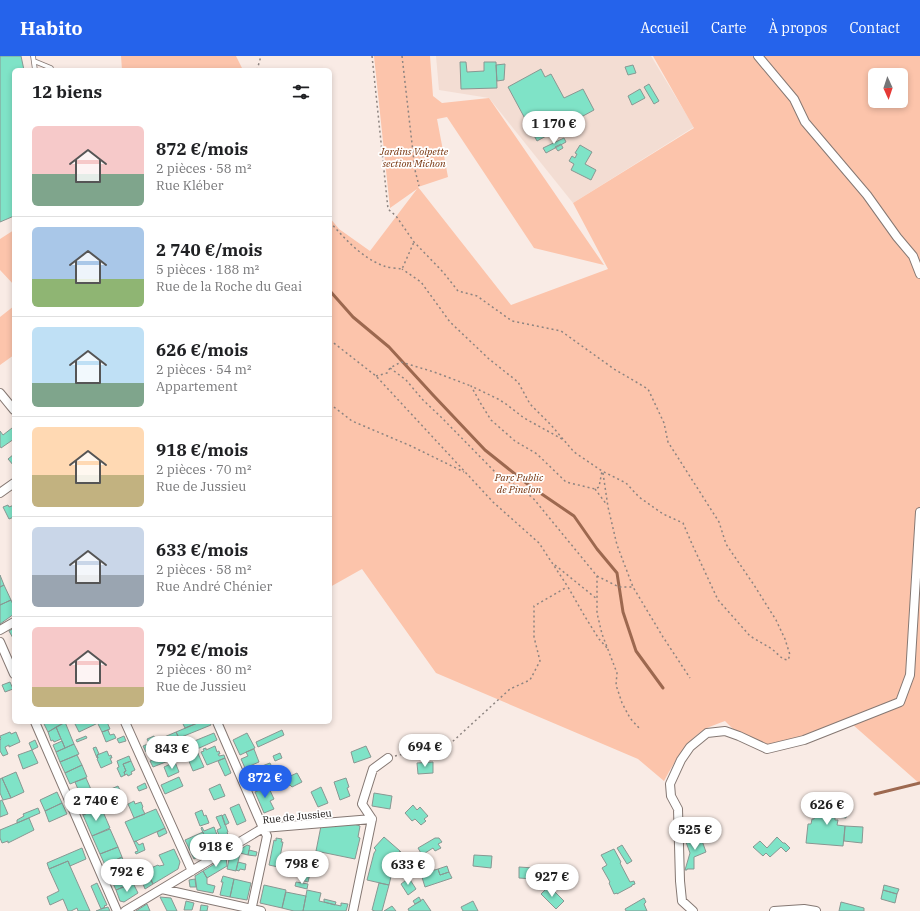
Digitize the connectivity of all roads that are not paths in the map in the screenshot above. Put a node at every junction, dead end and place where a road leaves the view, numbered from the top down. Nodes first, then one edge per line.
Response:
1 (758, 56) edge
2 (33, 58) edge
3 (35, 68) edge
4 (50, 68) edge
5 (920, 274) edge
6 (0, 393) edge
7 (12, 408) edge
8 (12, 484) edge
9 (0, 493) edge
10 (920, 512) edge
11 (12, 623) edge
12 (0, 630) edge
13 (0, 642) edge
14 (12, 669) edge
15 (36, 724) edge
16 (126, 724) edge
17 (218, 724) edge
18 (388, 758) road end
19 (372, 819) junction
20 (263, 828) junction
21 (192, 871) junction
22 (162, 889) junction
23 (251, 910) edge
24 (117, 911) edge
25 (124, 911) edge
26 (261, 911) edge
27 (353, 911) edge
28 (693, 911) edge
29 (774, 911) edge
30 (816, 911) edge

1 - 5 street
2 - 3 lane
2 - 4 lane
6 - 7 street
8 - 9 street
10 - 28 street
11 - 12 street
13 - 14 street
15 - 24 street
16 - 21 street
17 - 20 street
18 - 19 street
19 - 20 street, Rue de Jussieu
19 - 27 street
20 - 21 street, Rue de Jussieu
20 - 23 street
21 - 22 street, Rue de Jussieu
22 - 23 street
22 - 25 street, Rue de Jussieu
23 - 26 street
29 - 30 street

